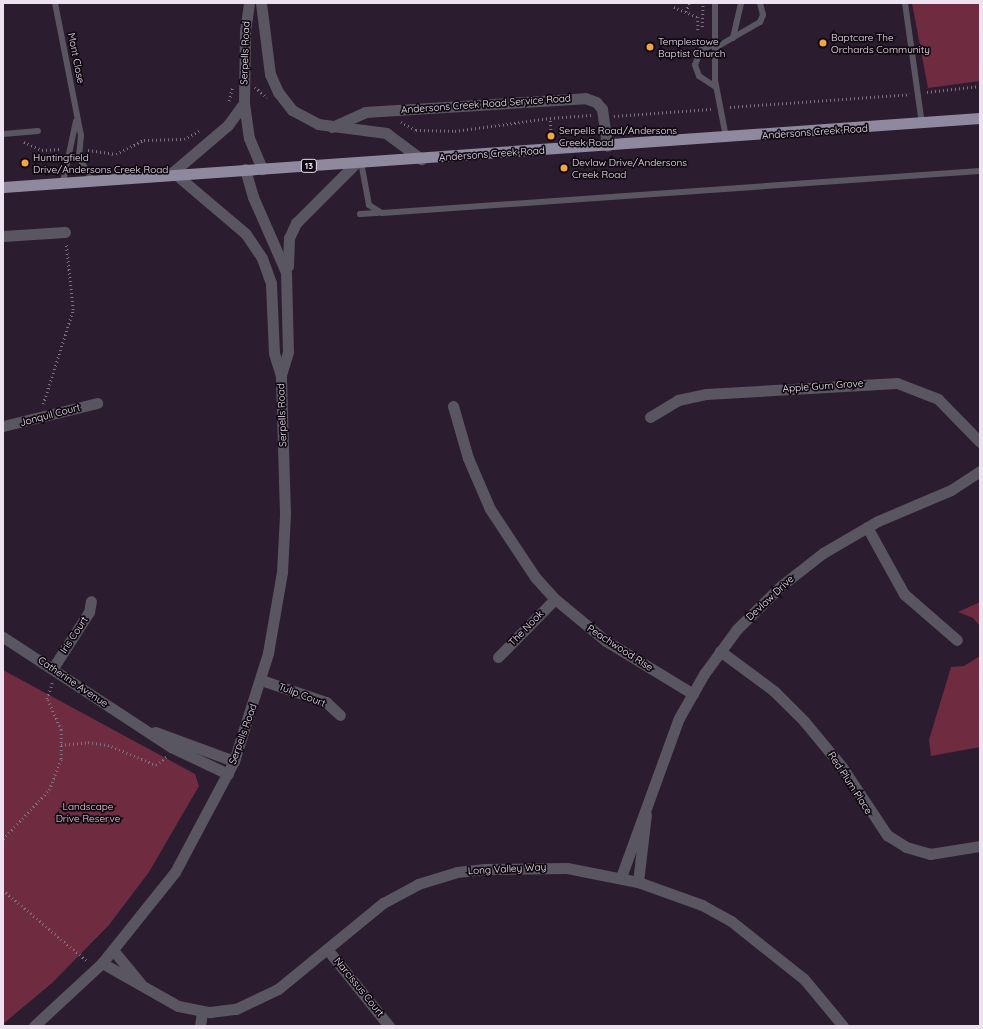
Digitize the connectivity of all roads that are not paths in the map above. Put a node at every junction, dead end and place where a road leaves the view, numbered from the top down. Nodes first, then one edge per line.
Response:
1 (55, 3) edge
2 (249, 3) edge
3 (261, 3) edge
4 (715, 3) edge
5 (741, 3) edge
6 (760, 3) edge
7 (905, 3) edge
8 (733, 38) junction
9 (715, 46) junction
10 (716, 87) junction
11 (244, 103) junction
12 (76, 116) junction
13 (980, 118) edge
14 (922, 124) junction
15 (332, 127) junction
16 (38, 131) dead end
17 (3, 134) edge
18 (727, 139) junction
19 (607, 146) junction
20 (421, 159) junction
21 (359, 162) junction
22 (245, 169) junction
23 (262, 169) junction
24 (980, 171) edge
25 (173, 172) junction
26 (93, 180) junction
27 (63, 182) junction
28 (3, 187) edge
29 (382, 213) junction
30 (360, 214) dead end
31 (65, 232) road end
32 (3, 236) edge
33 (288, 282) junction
34 (288, 300) junction
35 (273, 302) junction
36 (281, 376) junction
37 (97, 403) dead end
38 (454, 406) dead end
39 (650, 417) dead end
40 (3, 426) edge
41 (980, 442) edge
42 (980, 471) edge
43 (867, 527) junction
44 (555, 599) junction
45 (91, 601) dead end
46 (3, 637) edge
47 (957, 640) dead end
48 (720, 651) junction
49 (498, 657) dead end
50 (54, 669) junction
51 (261, 680) junction
52 (692, 694) junction
53 (340, 715) dead end
54 (142, 727) junction
55 (234, 761) junction
56 (228, 774) junction
57 (646, 808) junction
58 (980, 846) edge
59 (621, 877) junction
60 (638, 882) junction
61 (327, 949) junction
62 (113, 950) junction
63 (99, 966) junction
64 (143, 986) junction
65 (202, 1012) junction
66 (34, 1026) edge
67 (200, 1026) edge
68 (389, 1026) edge
69 (844, 1026) edge

1 - 12 lane, Mont Close
2 - 11 street, Serpells Road
3 - 15 street, Serpells Road
4 - 9 lane
5 - 8 lane
6 - 8 lane
7 - 14 lane
8 - 9 lane
9 - 10 lane
9 - 10 lane
10 - 18 lane
11 - 23 street, Serpells Road
11 - 25 street
12 - 26 lane, Mont Close
12 - 27 lane, Mont Close
13 - 14 main road, Andersons Creek Road / 13
14 - 18 main road, Andersons Creek Road / 13
15 - 19 street, Andersons Creek Road Service Road
15 - 20 street, Serpells Road
16 - 17 lane
18 - 19 main road, Andersons Creek Road / 13
19 - 20 main road, Andersons Creek Road / 13
20 - 21 main road, Andersons Creek Road / 13
21 - 23 main road, Andersons Creek Road / 13
21 - 29 lane
21 - 33 street, Serpells Road
22 - 23 main road, Andersons Creek Road / 13
22 - 25 main road, Andersons Creek Road / 13
22 - 33 street, Serpells Road
24 - 29 lane
25 - 26 main road, Andersons Creek Road / 13
25 - 35 street, Serpells Road
26 - 27 main road, Andersons Creek Road / 13
27 - 28 main road, Andersons Creek Road / 13
29 - 30 lane
31 - 32 street
33 - 34 street, Serpells Road
34 - 35 street
34 - 36 street, Serpells Road
35 - 36 street, Serpells Road
36 - 51 street, Serpells Road
37 - 40 street, Jonquil Court
38 - 44 street, Peachwood Rise
39 - 41 street, Apple Gum Grove
42 - 43 street, Devlaw Drive
43 - 47 street
43 - 48 street, Devlaw Drive
44 - 49 street, The Nook
44 - 52 street, Peachwood Rise
45 - 50 street, Iris Court
46 - 50 street, Catherine Avenue
48 - 52 street, Devlaw Drive
48 - 58 street, Red Plum Place
50 - 54 street, Catherine Avenue
51 - 53 street, Tulip Court
51 - 55 street, Serpells Road
52 - 57 street, Devlaw Drive
54 - 55 street, Catherine Avenue
54 - 56 street, Catherine Avenue
55 - 56 street, Serpells Road
56 - 62 street, Serpells Road
57 - 59 street, Devlaw Drive
57 - 60 street, Devlaw Drive
59 - 60 street, Long Valley Way
59 - 61 street, Long Valley Way
60 - 69 street, Long Valley Way
61 - 65 street, Long Valley Way
61 - 68 street, Narcissus Court
62 - 63 street, Serpells Road
62 - 64 street, Long Valley Way
63 - 64 street, Long Valley Way
63 - 66 street, Serpells Road
64 - 65 street, Long Valley Way
65 - 67 street

